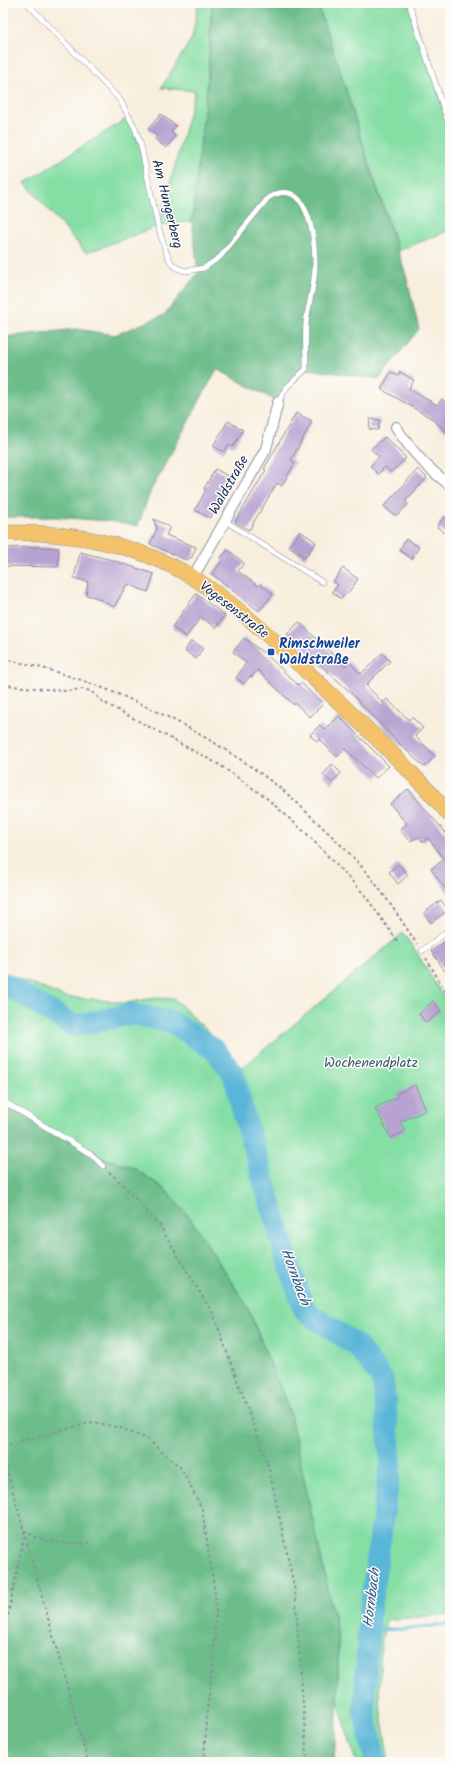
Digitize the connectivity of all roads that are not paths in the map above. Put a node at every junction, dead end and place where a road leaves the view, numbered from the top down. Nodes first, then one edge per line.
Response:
1 (26, 3) edge
2 (409, 3) edge
3 (450, 128) edge
4 (278, 402) joint
5 (396, 427) dead end
6 (450, 485) edge
7 (225, 521) junction
8 (3, 533) edge
9 (192, 577) junction
10 (322, 582) dead end
11 (450, 815) edge
12 (450, 929) edge
13 (422, 951) road end
14 (3, 1101) edge
15 (103, 1166) road end

1 - 4 lane, Am Hungerberg
2 - 3 lane
4 - 7 street, Waldstraße
5 - 6 street
7 - 9 street, Waldstraße
7 - 10 lane
8 - 9 main road, Vogesenstraße
9 - 11 main road, Vogesenstraße
12 - 13 lane
14 - 15 lane

